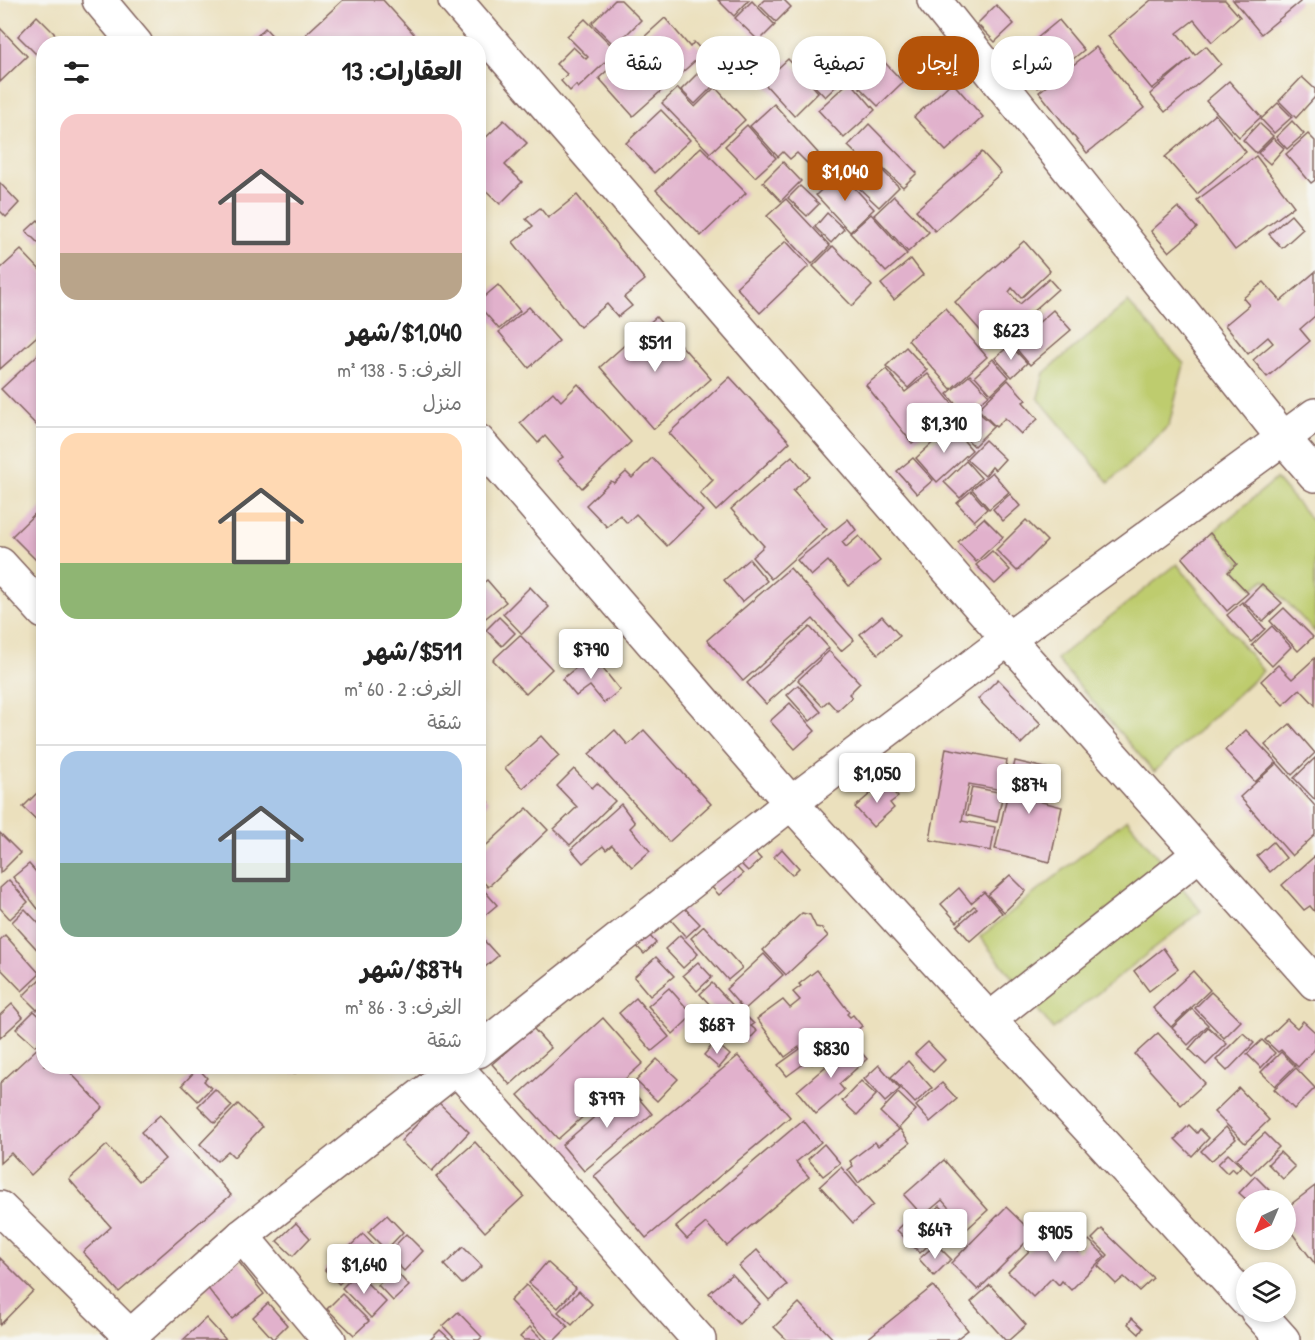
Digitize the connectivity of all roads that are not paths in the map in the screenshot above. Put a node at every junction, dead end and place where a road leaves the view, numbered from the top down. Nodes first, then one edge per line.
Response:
1 (99, 0) edge
2 (455, 0) edge
3 (934, 0) edge
4 (129, 36) edge
5 (1315, 415) edge
6 (1284, 439) junction
7 (486, 450) edge
8 (1315, 475) edge
9 (0, 564) edge
10 (36, 603) edge
11 (1008, 639) junction
12 (791, 803) junction
13 (1199, 854) junction
14 (1315, 983) edge
15 (990, 1019) junction
16 (486, 1044) edge
17 (448, 1074) edge
18 (471, 1074) edge
19 (0, 1208) edge
20 (242, 1236) junction
21 (1236, 1289) edge
22 (1267, 1322) edge
23 (128, 1338) edge
24 (329, 1340) edge
25 (699, 1340) edge
26 (1283, 1340) edge

1 - 4 street
2 - 11 street
3 - 6 street
5 - 6 street
6 - 8 street
6 - 11 street
7 - 12 street
9 - 10 street
11 - 12 street
11 - 13 street
12 - 15 street
12 - 16 street
13 - 14 street
13 - 15 street
15 - 21 street
17 - 20 street
18 - 25 street
19 - 23 street
20 - 23 street
20 - 24 street
22 - 26 street

